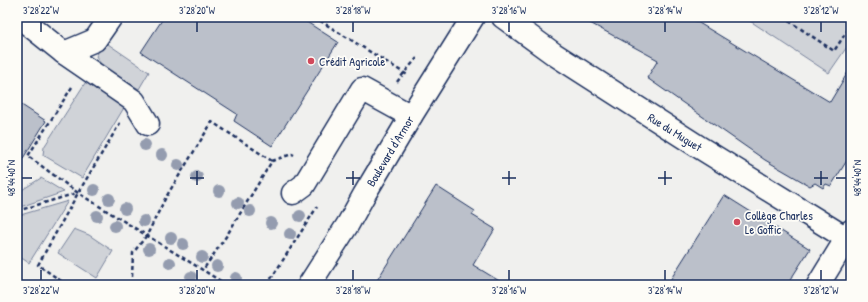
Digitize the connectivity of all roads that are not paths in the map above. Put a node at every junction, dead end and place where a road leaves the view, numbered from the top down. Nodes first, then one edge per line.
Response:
1 (19, 17) edge
2 (111, 17) edge
3 (473, 17) edge
4 (503, 17) edge
5 (64, 53) junction
6 (411, 116) junction
7 (148, 124) dead end
8 (293, 193) dead end
9 (849, 237) edge
10 (309, 285) edge
11 (818, 285) edge

1 - 5 street
2 - 5 street
3 - 6 street, Boulevard d'Armor
4 - 9 street, Rue du Muguet
5 - 7 street
6 - 8 street
6 - 10 street, Boulevard d'Armor
9 - 11 street

